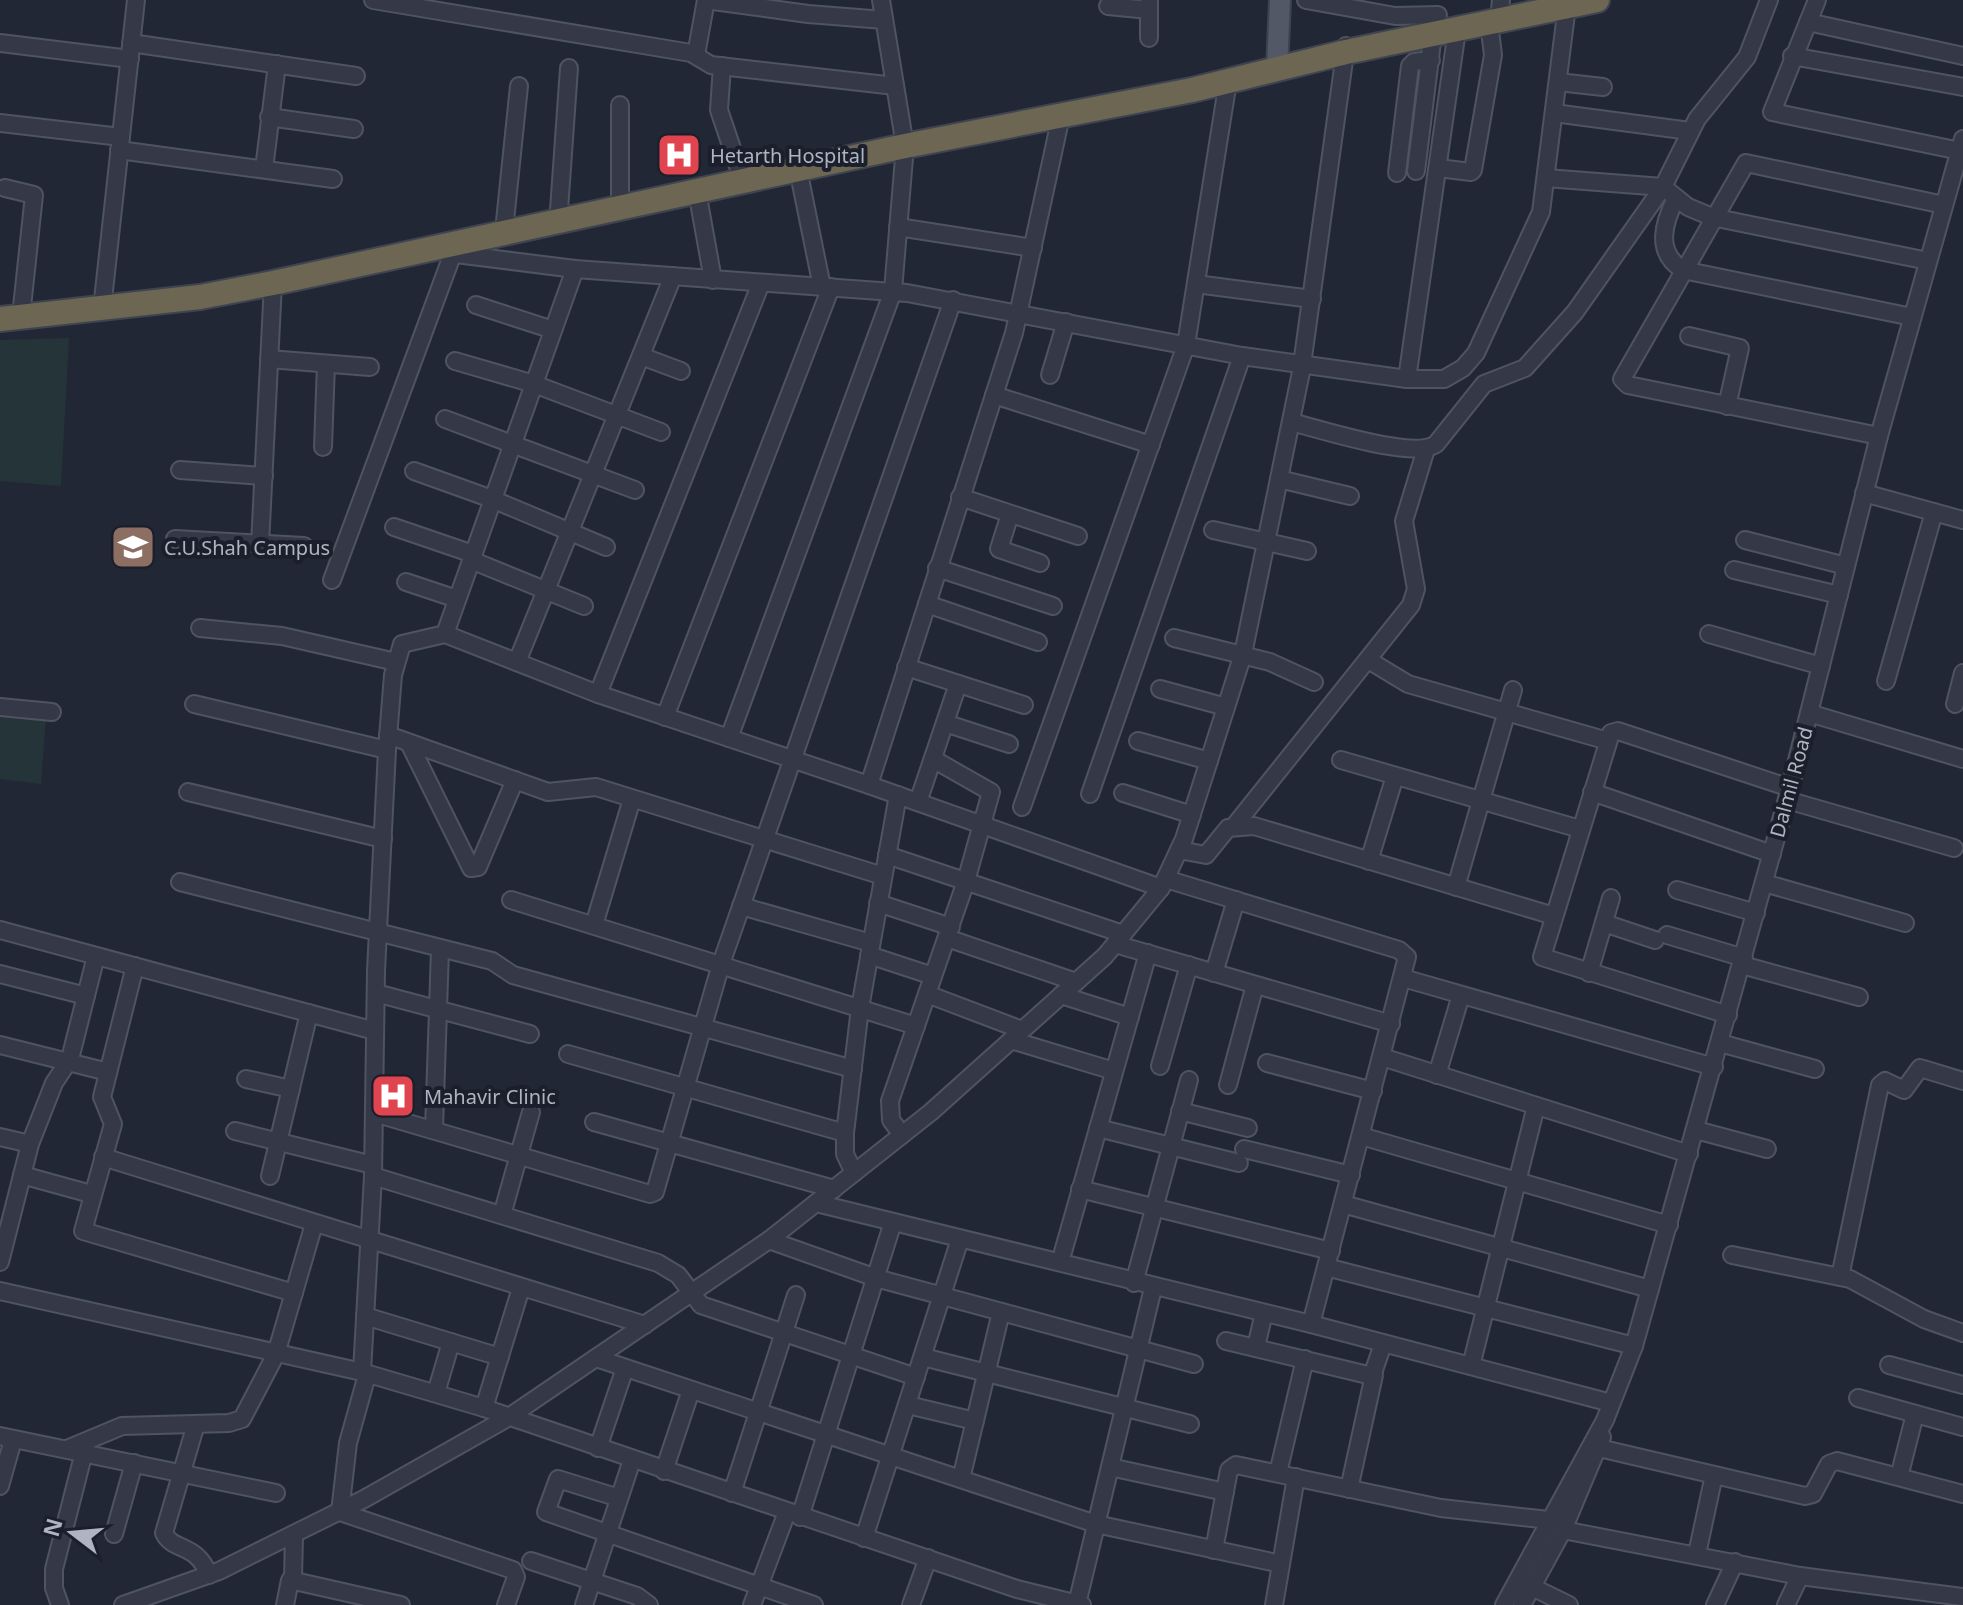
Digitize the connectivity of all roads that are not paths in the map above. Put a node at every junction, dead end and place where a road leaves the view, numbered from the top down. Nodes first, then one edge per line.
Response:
1 (136, 0) edge
2 (375, 0) edge
3 (706, 0) edge
4 (881, 0) edge
5 (1280, 0) edge
6 (1306, 0) edge
7 (1597, 0) edge
8 (1769, 0) edge
9 (1817, 0) edge
10 (1556, 3) edge
11 (1354, 4) edge
12 (1149, 5) edge
13 (1108, 6) dead end
14 (1381, 7) edge
15 (1400, 8) edge
16 (1496, 11) edge
17 (884, 20) junction
18 (1808, 22) junction
19 (1440, 23) edge
20 (1149, 38) dead end
21 (0, 43) edge
22 (1346, 47) junction
23 (130, 51) junction
24 (696, 55) junction
25 (1792, 56) junction
26 (1963, 56) edge
27 (1431, 60) junction
28 (1277, 63) junction
29 (277, 64) junction
30 (722, 66) junction
31 (569, 68) dead end
32 (356, 76) dead end
33 (1228, 81) junction
34 (1558, 82) junction
35 (519, 86) dead end
36 (895, 86) junction
37 (1603, 87) dead end
38 (1963, 87) edge
39 (620, 105) dead end
40 (1554, 113) junction
41 (1061, 116) junction
42 (269, 117) junction
43 (0, 123) edge
44 (354, 129) dead end
45 (1690, 131) junction
46 (904, 142) junction
47 (120, 143) junction
48 (1961, 145) edge
49 (1438, 168) junction
50 (264, 169) junction
51 (798, 169) junction
52 (1416, 171) dead end
53 (1397, 173) dead end
54 (742, 177) junction
55 (1546, 178) junction
56 (333, 179) dead end
57 (1663, 187) junction
58 (5, 188) dead end
59 (697, 191) junction
60 (620, 198) junction
61 (1676, 198) junction
62 (1944, 205) junction
63 (559, 210) junction
64 (1712, 217) junction
65 (505, 221) junction
66 (898, 227) junction
67 (454, 248) junction
68 (1033, 248) junction
69 (1928, 261) junction
70 (575, 269) junction
71 (1683, 270) junction
72 (673, 276) junction
73 (713, 280) junction
74 (273, 283) junction
75 (761, 283) junction
76 (1196, 284) junction
77 (827, 287) junction
78 (893, 291) junction
79 (1312, 299) junction
80 (953, 300) junction
81 (102, 304) junction
82 (476, 305) dead end
83 (11, 308) edge
84 (1019, 312) junction
85 (1912, 317) junction
86 (0, 319) edge
87 (1066, 322) junction
88 (553, 330) junction
89 (1689, 336) dead end
90 (1186, 345) junction
91 (641, 356) junction
92 (1242, 356) junction
93 (269, 359) junction
94 (455, 361) dead end
95 (326, 364) junction
96 (1302, 364) junction
97 (370, 367) dead end
98 (681, 371) dead end
99 (1050, 375) dead end
100 (1407, 379) junction
101 (1444, 379) junction
102 (534, 384) junction
103 (1477, 391) junction
104 (994, 395) junction
105 (1727, 406) junction
106 (617, 414) junction
107 (445, 419) dead end
108 (1291, 422) junction
109 (661, 432) dead end
110 (1879, 436) junction
111 (513, 442) junction
112 (1151, 445) junction
113 (323, 447) dead end
114 (1426, 449) junction
115 (180, 470) dead end
116 (414, 471) dead end
117 (593, 473) junction
118 (264, 476) junction
119 (1279, 479) junction
120 (635, 490) dead end
121 (1864, 493) junction
122 (1350, 496) dead end
123 (960, 497) junction
124 (492, 499) junction
125 (1934, 512) junction
126 (1010, 514) junction
127 (1963, 520) edge
128 (394, 527) dead end
129 (1213, 530) dead end
130 (569, 531) junction
131 (1078, 536) dead end
132 (175, 539) dead end
133 (1745, 540) dead end
134 (1266, 541) junction
135 (260, 545) junction
136 (304, 546) dead end
137 (606, 547) dead end
138 (1307, 551) dead end
139 (472, 557) junction
140 (1040, 563) dead end
141 (1846, 566) junction
142 (937, 568) junction
143 (1734, 570) dead end
144 (332, 580) dead end
145 (406, 582) dead end
146 (546, 591) junction
147 (1839, 595) junction
148 (457, 599) junction
149 (927, 604) junction
150 (584, 606) dead end
151 (1053, 606) dead end
152 (200, 628) dead end
153 (445, 634) junction
154 (1709, 634) dead end
155 (1174, 638) dead end
156 (1038, 642) dead end
157 (1243, 654) junction
158 (1370, 661) junction
159 (396, 662) junction
160 (517, 662) junction
161 (1821, 666) junction
162 (906, 667) junction
163 (1963, 673) edge
164 (1886, 681) dead end
165 (1314, 682) dead end
166 (958, 684) junction
167 (1160, 689) dead end
168 (1513, 690) dead end
169 (598, 694) junction
170 (194, 704) dead end
171 (1955, 704) dead end
172 (1024, 705) dead end
173 (0, 707) edge
174 (1226, 707) junction
175 (52, 712) dead end
176 (1506, 713) junction
177 (1809, 713) junction
178 (665, 717) junction
179 (945, 723) junction
180 (729, 738) junction
181 (1138, 741) dead end
182 (1608, 741) junction
183 (387, 743) junction
184 (409, 743) junction
185 (1009, 744) dead end
186 (791, 759) junction
187 (933, 759) junction
188 (1963, 759) edge
189 (1341, 760) dead end
190 (1209, 761) junction
191 (1395, 776) junction
192 (515, 780) junction
193 (869, 785) junction
194 (188, 792) dead end
195 (1592, 792) junction
196 (1123, 793) dead end
197 (1090, 794) dead end
198 (1788, 794) junction
199 (898, 795) junction
200 (632, 799) junction
201 (1482, 800) junction
202 (918, 802) junction
203 (1022, 807) dead end
204 (1192, 815) junction
205 (1235, 825) junction
206 (983, 826) junction
207 (1580, 829) junction
208 (383, 839) junction
209 (764, 840) junction
210 (1954, 848) dead end
211 (1179, 850) junction
212 (1772, 854) junction
213 (887, 855) junction
214 (1369, 861) junction
215 (883, 876) junction
216 (966, 881) junction
217 (180, 882) dead end
218 (1164, 883) junction
219 (1764, 883) junction
220 (1456, 887) junction
221 (1677, 890) dead end
222 (1611, 898) dead end
223 (511, 900) dead end
224 (1236, 900) junction
225 (878, 903) junction
226 (741, 906) junction
227 (1756, 913) junction
228 (1554, 916) junction
229 (1604, 923) junction
230 (1905, 923) dead end
231 (594, 925) junction
232 (0, 930) edge
233 (949, 932) junction
234 (378, 933) junction
235 (1119, 939) junction
236 (440, 949) junction
237 (870, 949) junction
238 (1148, 953) junction
239 (96, 956) junction
240 (1743, 961) junction
241 (721, 964) junction
242 (1189, 965) junction
243 (135, 966) junction
244 (1214, 973) junction
245 (1589, 973) junction
246 (0, 974) edge
247 (933, 976) junction
248 (1403, 978) junction
249 (1076, 982) junction
250 (1255, 985) junction
251 (376, 993) junction
252 (927, 994) junction
253 (1061, 995) junction
254 (1461, 995) junction
255 (86, 996) junction
256 (1859, 997) dead end
257 (860, 1008) junction
258 (438, 1010) junction
259 (309, 1013) junction
260 (1728, 1015) junction
261 (1130, 1017) junction
262 (1391, 1024) junction
263 (703, 1026) junction
264 (916, 1026) junction
265 (375, 1031) junction
266 (530, 1034) dead end
267 (1017, 1035) junction
268 (1720, 1043) junction
269 (0, 1046) edge
270 (568, 1054) dead end
271 (1382, 1057) junction
272 (69, 1062) junction
273 (1267, 1063) dead end
274 (1160, 1066) dead end
275 (1714, 1067) junction
276 (853, 1069) junction
277 (1815, 1069) dead end
278 (1114, 1071) junction
279 (108, 1072) junction
280 (1437, 1075) junction
281 (246, 1079) dead end
282 (1189, 1080) dead end
283 (1963, 1081) edge
284 (686, 1085) junction
285 (1228, 1085) dead end
286 (291, 1089) junction
287 (1373, 1091) junction
288 (1536, 1106) junction
289 (1180, 1111) junction
290 (531, 1112) dead end
291 (374, 1113) junction
292 (594, 1122) dead end
293 (1098, 1128) junction
294 (1248, 1128) dead end
295 (434, 1130) junction
296 (1696, 1130) junction
297 (235, 1131) dead end
298 (845, 1133) junction
299 (902, 1135) junction
300 (1361, 1136) junction
301 (0, 1137) edge
302 (278, 1141) junction
303 (670, 1143) junction
304 (30, 1144) junction
305 (1170, 1147) junction
306 (1767, 1149) dead end
307 (1689, 1154) junction
308 (519, 1156) junction
309 (103, 1157) junction
310 (373, 1171) junction
311 (854, 1173) junction
312 (22, 1175) junction
313 (1351, 1175) junction
314 (270, 1176) dead end
315 (1516, 1179) junction
316 (834, 1189) junction
317 (1080, 1189) junction
318 (91, 1194) junction
319 (816, 1203) junction
320 (1343, 1204) junction
321 (1153, 1209) junction
322 (6, 1214) edge
323 (502, 1215) junction
324 (893, 1222) junction
325 (314, 1224) junction
326 (1669, 1225) junction
327 (960, 1239) junction
328 (769, 1240) junction
329 (367, 1241) junction
330 (1501, 1246) junction
331 (1063, 1252) dead end
332 (1732, 1255) dead end
333 (1328, 1259) junction
334 (0, 1262) edge
335 (1840, 1277) junction
336 (876, 1278) junction
337 (1134, 1283) junction
338 (521, 1288) junction
339 (1153, 1288) junction
340 (1650, 1289) junction
341 (0, 1291) edge
342 (294, 1293) junction
343 (691, 1293) junction
344 (796, 1295) dead end
345 (943, 1296) junction
346 (1487, 1309) junction
347 (1001, 1312) junction
348 (1264, 1313) junction
349 (365, 1316) junction
350 (1311, 1324) junction
351 (645, 1325) junction
352 (1963, 1333) edge
353 (783, 1334) junction
354 (1226, 1341) dead end
355 (451, 1342) junction
356 (1383, 1344) junction
357 (1634, 1346) junction
358 (1256, 1347) junction
359 (1138, 1350) junction
360 (276, 1354) junction
361 (851, 1356) junction
362 (500, 1357) junction
363 (923, 1357) junction
364 (596, 1358) junction
365 (1305, 1359) junction
366 (1194, 1364) dead end
367 (1889, 1365) dead end
368 (1471, 1366) junction
369 (625, 1368) junction
370 (364, 1373) junction
371 (986, 1373) junction
372 (1374, 1375) junction
373 (916, 1377) junction
374 (1963, 1385) edge
375 (691, 1390) junction
376 (436, 1393) junction
377 (1858, 1398) dead end
378 (1611, 1403) junction
379 (908, 1405) junction
380 (484, 1408) junction
381 (1124, 1408) junction
382 (758, 1414) junction
383 (1915, 1414) junction
384 (509, 1417) junction
385 (1605, 1420) junction
386 (975, 1421) junction
387 (196, 1424) junction
388 (1190, 1424) dead end
389 (1963, 1427) edge
390 (825, 1436) junction
391 (6, 1438) edge
392 (598, 1448) junction
393 (1599, 1448) junction
394 (67, 1449) junction
395 (84, 1452) junction
396 (892, 1457) junction
397 (632, 1460) junction
398 (134, 1463) junction
399 (1110, 1467) junction
400 (664, 1471) junction
401 (181, 1473) junction
402 (1278, 1473) junction
403 (1714, 1475) junction
404 (1296, 1477) junction
405 (1899, 1477) junction
406 (961, 1479) junction
407 (0, 1486) edge
408 (1349, 1489) junction
409 (1225, 1492) junction
410 (276, 1493) dead end
411 (732, 1493) junction
412 (1963, 1494) edge
413 (619, 1498) junction
414 (340, 1512) junction
415 (794, 1514) junction
416 (1096, 1524) junction
417 (1556, 1525) junction
418 (114, 1534) dead end
419 (294, 1534) junction
420 (608, 1534) junction
421 (864, 1538) junction
422 (1214, 1550) junction
423 (1697, 1554) junction
424 (928, 1558) junction
425 (531, 1561) dead end
426 (1735, 1562) junction
427 (1281, 1564) junction
428 (209, 1575) junction
429 (1800, 1576) junction
430 (293, 1580) junction
431 (592, 1581) junction
432 (760, 1585) junction
433 (1532, 1587) junction
434 (1014, 1597) edge
435 (1963, 1597) edge
436 (1912, 1598) edge
437 (1080, 1604) edge
438 (60, 1605) edge
439 (124, 1605) edge
440 (285, 1605) edge
441 (401, 1605) edge
442 (506, 1605) edge
443 (584, 1605) edge
444 (649, 1605) edge
445 (752, 1605) edge
446 (814, 1605) edge
447 (911, 1605) edge
448 (1274, 1605) edge
449 (1504, 1605) edge
450 (1522, 1605) edge
451 (1569, 1605) edge
452 (1715, 1605) edge
453 (1786, 1605) edge

1 - 23 street
2 - 24 street
3 - 17 street
3 - 24 street
4 - 17 street
5 - 28 main road
6 - 11 street
7 - 10 highway
8 - 45 street
9 - 18 street
10 - 16 highway
10 - 34 street
11 - 14 street
12 - 13 street
12 - 20 street
14 - 15 street
15 - 19 street
16 - 19 highway
16 - 49 street
17 - 36 street
18 - 25 street
18 - 26 street
19 - 22 highway
19 - 27 street
19 - 49 street
21 - 23 street
22 - 28 highway
22 - 79 street
23 - 29 street
23 - 47 street
24 - 30 street
25 - 38 street
25 - 48 street
27 - 52 street
27 - 53 street
28 - 33 highway
28 - 46 highway
29 - 32 street
29 - 42 street
30 - 36 street
30 - 54 street
31 - 63 street
33 - 41 highway
33 - 76 street
34 - 37 street
34 - 40 street
35 - 65 street
36 - 46 street
39 - 60 street
40 - 45 street
40 - 55 street
41 - 46 highway
41 - 68 street
42 - 44 street
42 - 50 street
43 - 47 street
45 - 57 street
46 - 51 highway
46 - 54 highway
46 - 66 street
47 - 50 street
47 - 81 street
48 - 62 street, Dalmil Road
49 - 100 street
50 - 56 street
51 - 54 highway
51 - 77 street
54 - 59 highway
54 - 60 highway
55 - 57 street
55 - 101 street
57 - 61 street
57 - 103 street
58 - 83 street
59 - 67 highway
59 - 73 street
60 - 63 highway
61 - 64 street
61 - 71 street
62 - 64 street
62 - 69 street, Dalmil Road
63 - 65 highway
64 - 69 street
64 - 71 street
65 - 81 highway
66 - 68 street
66 - 78 street
67 - 70 street
67 - 74 highway
67 - 144 street
68 - 84 street
69 - 85 street, Dalmil Road
70 - 72 street
70 - 88 street
71 - 85 street
71 - 105 street
72 - 73 street
72 - 91 street
73 - 75 street
74 - 81 highway
74 - 93 street
75 - 77 street
75 - 169 street
76 - 79 street
76 - 90 street
77 - 78 street
77 - 178 street
78 - 80 street
78 - 180 street
79 - 96 street
80 - 84 street
80 - 186 street
81 - 83 highway
81 - 86 highway
82 - 88 street
84 - 87 street
84 - 104 street
85 - 110 street, Dalmil Road
87 - 90 street
87 - 99 street
88 - 102 street
89 - 105 street
90 - 92 street
90 - 112 street
91 - 98 street
91 - 106 street
92 - 96 street
92 - 197 street
93 - 95 street
93 - 118 street
94 - 102 street
95 - 97 street
95 - 113 street
96 - 100 street
96 - 108 street
100 - 101 street
101 - 103 street
102 - 106 street
102 - 111 street
103 - 114 street
104 - 112 street
104 - 123 street
105 - 110 street
106 - 109 street
106 - 117 street
107 - 111 street
108 - 114 street
108 - 119 street
110 - 121 street, Dalmil Road
111 - 117 street
111 - 124 street
112 - 203 street
114 - 158 street
115 - 118 street
116 - 124 street
117 - 120 street
117 - 130 street
118 - 135 street
119 - 122 street
119 - 134 street
121 - 125 street
121 - 141 street, Dalmil Road
123 - 126 street
123 - 142 street
124 - 130 street
124 - 139 street
125 - 127 street
125 - 164 street
126 - 131 street
126 - 140 street
128 - 139 street
129 - 134 street
130 - 137 street
130 - 146 street
132 - 135 street
133 - 141 street
134 - 138 street
134 - 157 street
135 - 136 street
139 - 146 street
139 - 148 street
141 - 147 street, Dalmil Road
142 - 149 street
142 - 151 street
143 - 147 street
145 - 148 street
146 - 150 street
146 - 160 street
147 - 161 street, Dalmil Road
148 - 153 street
149 - 156 street
149 - 162 street
152 - 159 street
153 - 159 street
153 - 160 street
154 - 161 street
155 - 157 street
157 - 165 street
157 - 174 street
158 - 176 street
158 - 205 street
159 - 183 street
160 - 169 street
161 - 177 street, Dalmil Road
162 - 166 street
162 - 193 street
163 - 171 street
166 - 172 street
166 - 179 street
167 - 174 street
168 - 176 street
169 - 178 street
170 - 183 street
173 - 175 street
174 - 190 street
176 - 182 street
176 - 201 street
177 - 188 street
177 - 198 street, Dalmil Road
178 - 180 street
179 - 185 street
179 - 187 street
180 - 186 street
181 - 190 street
182 - 195 street
182 - 198 street
183 - 184 street
183 - 208 street
184 - 192 street
184 - 192 street
186 - 193 street
186 - 209 street
187 - 202 street
187 - 206 street
189 - 191 street
190 - 204 street
191 - 201 street
191 - 214 street
192 - 200 street
193 - 199 street
194 - 208 street
195 - 207 street
195 - 212 street
196 - 204 street
198 - 210 street
198 - 212 street, Dalmil Road
199 - 202 street
199 - 213 street
200 - 209 street
200 - 231 street
201 - 207 street
201 - 220 street
202 - 206 street
204 - 211 street
205 - 211 street
205 - 214 street
206 - 216 street
206 - 218 street
207 - 228 street
208 - 234 street
209 - 215 street
209 - 226 street
211 - 218 street
212 - 219 street, Dalmil Road
213 - 215 street
213 - 216 street
214 - 220 street
215 - 225 street
216 - 233 street
216 - 235 street
217 - 234 street
218 - 224 street
218 - 235 street
219 - 227 street, Dalmil Road
219 - 230 street
220 - 228 street
221 - 227 street
222 - 229 street
223 - 231 street
224 - 244 street
224 - 248 street
225 - 233 street
225 - 237 street
226 - 237 street
226 - 241 street
227 - 240 street, Dalmil Road
228 - 245 street
229 - 240 street
229 - 245 street
231 - 241 street
232 - 239 street
233 - 247 street
233 - 249 street
234 - 236 street
234 - 251 street
235 - 238 street
235 - 249 street
236 - 258 street
236 - 263 street
237 - 247 street
237 - 257 street
238 - 242 street
238 - 261 street
239 - 243 street
239 - 255 street
240 - 256 street
240 - 260 street, Dalmil Road
241 - 257 street
241 - 263 street
242 - 244 street
242 - 274 street
243 - 259 street
243 - 279 street
244 - 250 street
245 - 260 street
246 - 255 street
247 - 252 street
248 - 254 street
248 - 262 street
249 - 253 street
250 - 262 street
250 - 285 street
251 - 258 street
251 - 265 street
252 - 264 street
252 - 267 street
253 - 261 street
253 - 267 street
254 - 275 street
254 - 280 street
255 - 272 street
257 - 264 street
257 - 276 street
258 - 266 street
258 - 295 street
259 - 265 street
259 - 286 street
260 - 268 street, Dalmil Road
261 - 278 street
262 - 271 street
263 - 276 street
263 - 284 street
264 - 299 street
265 - 291 street
267 - 278 street
267 - 299 street
268 - 275 street, Dalmil Road
268 - 277 street
269 - 272 street
270 - 284 street
271 - 280 street
271 - 287 street
272 - 279 street
272 - 304 street
273 - 287 street
275 - 296 street, Dalmil Road
276 - 298 street
278 - 293 street
279 - 309 street
280 - 288 street
281 - 286 street
282 - 289 street
283 - 335 street
284 - 298 street
284 - 303 street
286 - 302 street
287 - 300 street
288 - 307 street
288 - 315 street
289 - 294 street
289 - 305 street
290 - 308 street
291 - 295 street
291 - 310 street
292 - 303 street
293 - 305 street
293 - 317 street
295 - 308 street
296 - 306 street
296 - 307 street, Dalmil Road
297 - 302 street
298 - 311 street
299 - 311 street
300 - 313 street
300 - 315 street
301 - 304 street
302 - 310 street
302 - 314 street
303 - 308 street
303 - 316 street
304 - 312 street
305 - 313 street
305 - 321 street
307 - 326 street, Dalmil Road
308 - 323 street
309 - 318 street
309 - 325 street
310 - 323 street
310 - 329 street
311 - 316 street
312 - 318 street
312 - 322 street
313 - 320 street
315 - 326 street
315 - 330 street
316 - 319 street
317 - 321 street
317 - 331 street
318 - 342 street
319 - 324 street
319 - 328 street
320 - 330 street
320 - 333 street
321 - 333 street
321 - 337 street
322 - 334 street
323 - 343 street
324 - 327 street
324 - 336 street
325 - 329 street
325 - 342 street
326 - 340 street, Dalmil Road
327 - 337 street
327 - 345 street
328 - 336 street
328 - 343 street
329 - 338 street
329 - 349 street
330 - 340 street
330 - 346 street
332 - 335 street
333 - 346 street
333 - 350 street
335 - 352 street
336 - 345 street
336 - 361 street
337 - 339 street
338 - 351 street
338 - 362 street
339 - 348 street
339 - 359 street
340 - 357 street, Dalmil Road
341 - 360 street
342 - 360 street
343 - 351 street
343 - 353 street
344 - 353 street
345 - 347 street
345 - 363 street
346 - 357 street
346 - 368 street
347 - 359 street
347 - 371 street
348 - 350 street
348 - 358 street
349 - 355 street
349 - 370 street
350 - 356 street
351 - 364 street
353 - 361 street
353 - 382 street
354 - 358 street
355 - 362 street
355 - 376 street
356 - 368 street
356 - 372 street
357 - 378 street, Dalmil Road
358 - 365 street
359 - 366 street
359 - 381 street
360 - 370 street
360 - 387 street
361 - 373 street
361 - 390 street
362 - 380 street
363 - 371 street
363 - 373 street
364 - 369 street
364 - 384 street
365 - 372 street
365 - 402 street
367 - 374 street
368 - 378 street
369 - 375 street
369 - 392 street
370 - 376 street
370 - 414 street
371 - 381 street
371 - 386 street
372 - 408 street
373 - 379 street
375 - 382 street
375 - 400 street
376 - 380 street
377 - 383 street
378 - 385 street, Dalmil Road
379 - 386 street
379 - 396 street
380 - 384 street
381 - 388 street
381 - 399 street
382 - 390 street
382 - 411 street
383 - 389 street
383 - 405 street
384 - 392 street
384 - 414 street
385 - 393 street
385 - 417 street
386 - 406 street
387 - 394 street
387 - 401 street
390 - 396 street
390 - 415 street
391 - 394 street
391 - 407 street
392 - 397 street
393 - 403 street
393 - 417 street
394 - 395 street
395 - 398 street
395 - 438 street
396 - 406 street
396 - 421 street
397 - 400 street
397 - 413 street
398 - 401 street
398 - 418 street
399 - 409 street
399 - 416 street
400 - 411 street
401 - 410 street
401 - 428 street
402 - 404 street
402 - 409 street
403 - 405 street
403 - 423 street
404 - 408 street
404 - 427 street
405 - 412 street
406 - 416 street
408 - 417 street
409 - 422 street
411 - 415 street
413 - 420 street
413 - 420 street
414 - 419 street
414 - 442 street
415 - 421 street
415 - 432 street
416 - 422 street
416 - 437 street
417 - 423 street
417 - 433 street
417 - 449 street
419 - 428 street
419 - 430 street
420 - 431 street
420 - 432 street
421 - 424 street
422 - 427 street
423 - 426 street
424 - 434 street
424 - 447 street
425 - 431 street
426 - 429 street
426 - 452 street
427 - 448 street
428 - 439 street
429 - 436 street
429 - 453 street
430 - 440 street
430 - 441 street
431 - 443 street
431 - 444 street
432 - 445 street
432 - 446 street
433 - 450 street
433 - 451 street
434 - 437 street
435 - 436 street

